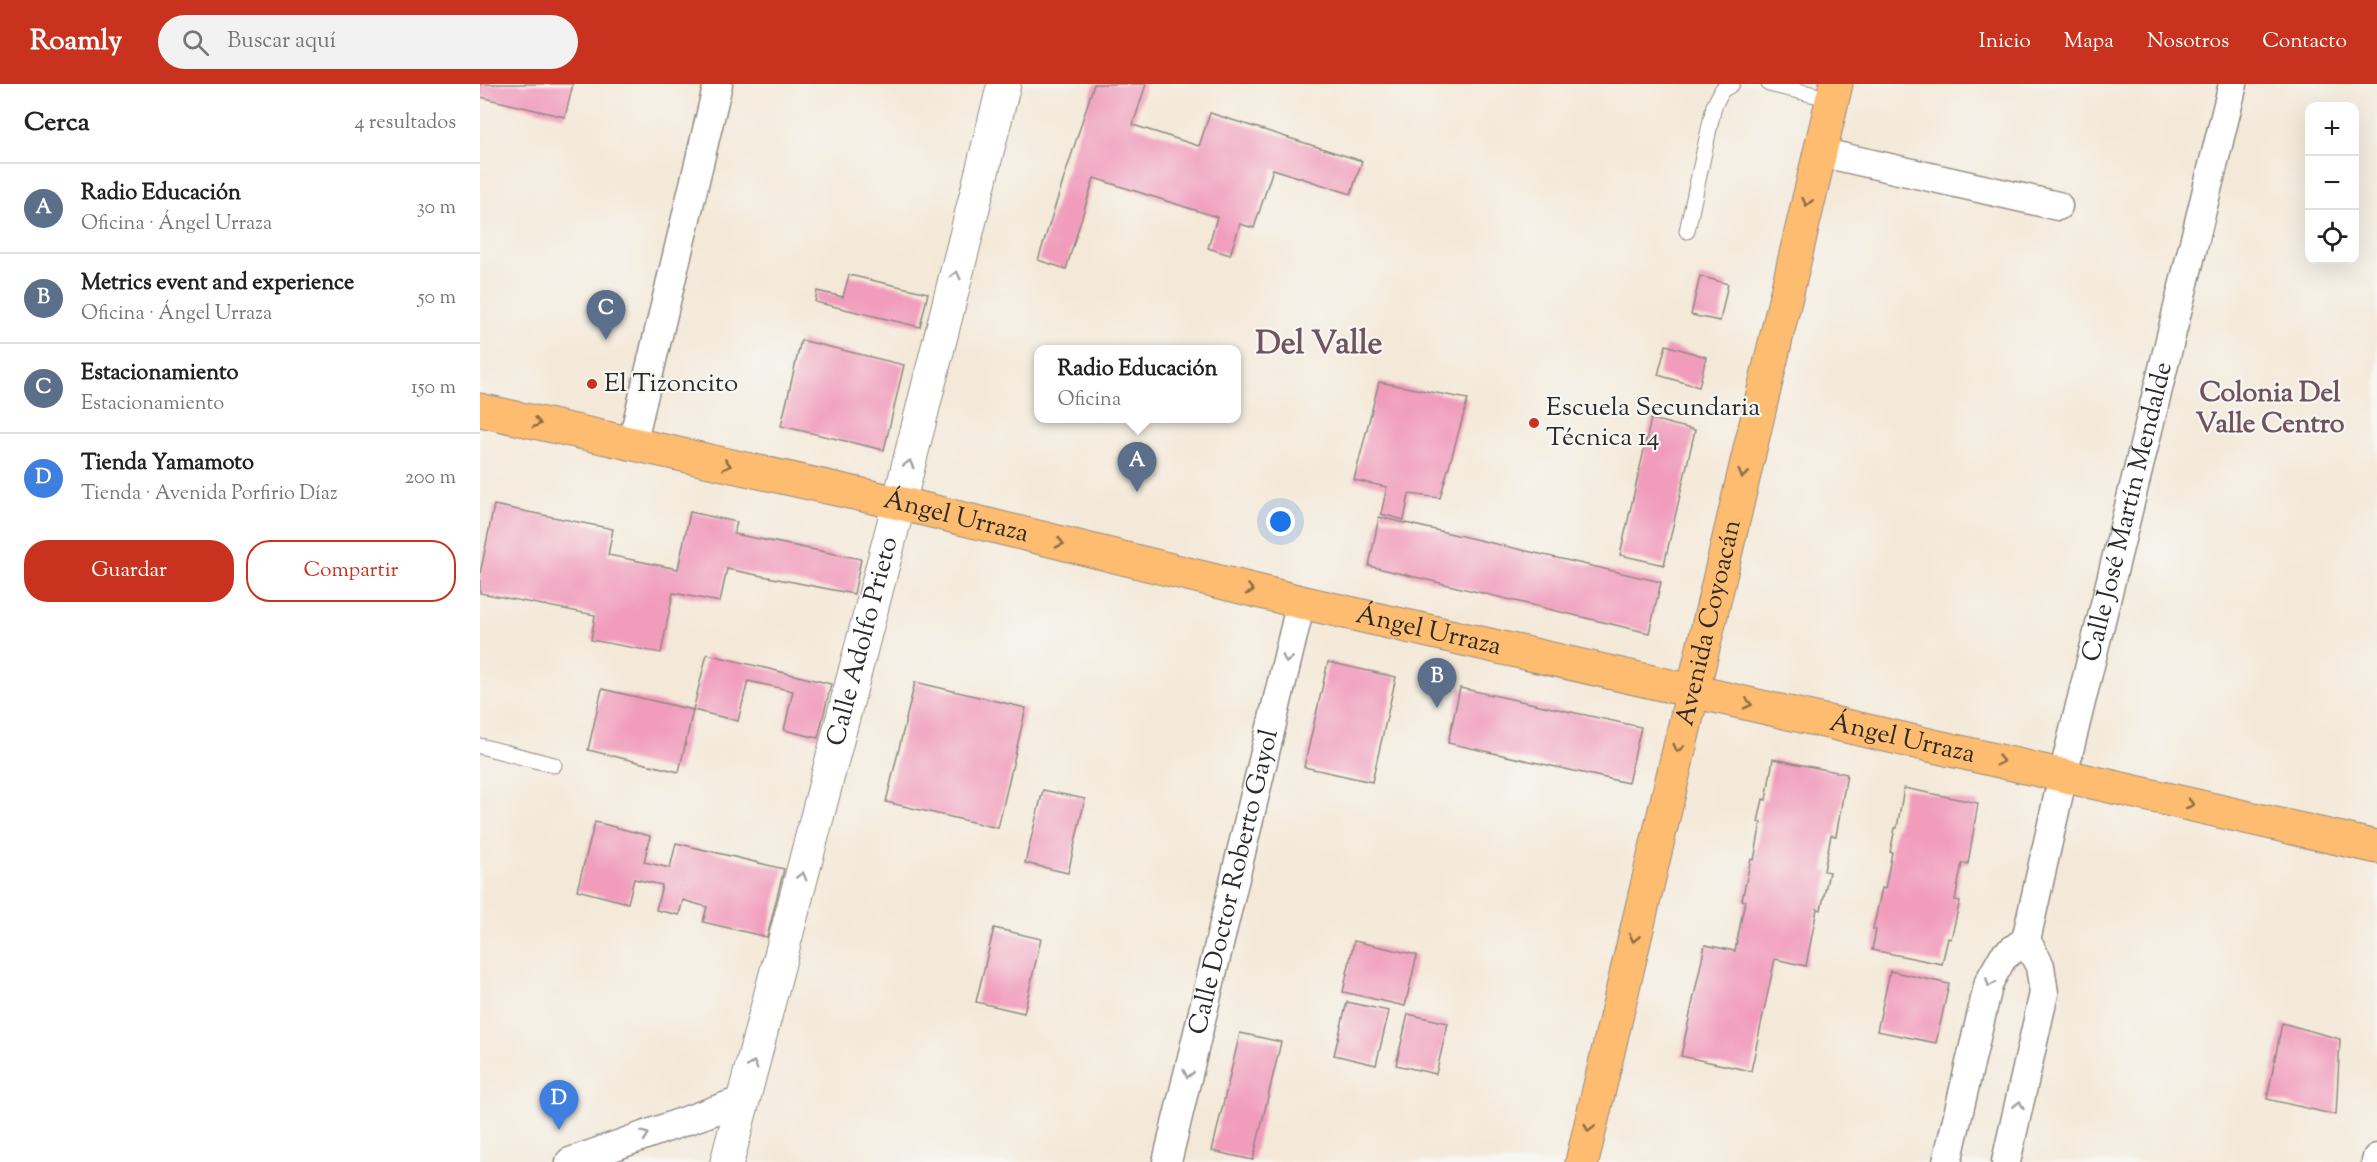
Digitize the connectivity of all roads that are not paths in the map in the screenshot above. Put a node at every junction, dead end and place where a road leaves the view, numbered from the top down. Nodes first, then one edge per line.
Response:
1 (718, 84) edge
2 (1004, 84) edge
3 (1732, 84) edge
4 (1769, 84) edge
5 (2233, 84) edge
6 (1834, 91) edge
7 (1819, 152) junction
8 (2058, 206) dead end
9 (1687, 231) dead end
10 (480, 410) edge
11 (632, 444) junction
12 (899, 503) junction
13 (1301, 602) junction
14 (1691, 692) junction
15 (480, 746) edge
16 (554, 765) dead end
17 (2063, 775) junction
18 (2377, 847) edge
19 (2026, 940) junction
20 (744, 1100) junction
21 (570, 1162) edge
22 (727, 1162) edge
23 (1167, 1162) edge
24 (1582, 1162) edge
25 (1947, 1162) edge
26 (2006, 1162) edge

1 - 11 street
12 -> 2 street, Calle Adolfo Prieto
3 - 9 lane
4 - 6 lane
5 - 17 street, Calle José Martín Mendalde
6 - 7 main road, Avenida Coyoacán
7 - 8 street
7 -> 14 main road, Avenida Coyoacán
10 -> 11 main road, Ángel Urraza
11 -> 12 main road, Ángel Urraza
12 -> 13 main road, Ángel Urraza
20 -> 12 street, Calle Adolfo Prieto
13 - 14 main road, Ángel Urraza
13 -> 23 street, Calle Doctor Roberto Gayol
14 -> 17 main road, Ángel Urraza
14 -> 24 main road, Avenida Coyoacán
15 - 16 lane
17 -> 18 main road, Ángel Urraza
17 - 19 street, Calle José Martín Mendalde
19 -> 25 street
26 -> 19 street
21 -> 20 street
20 - 22 street, Calle Adolfo Prieto

